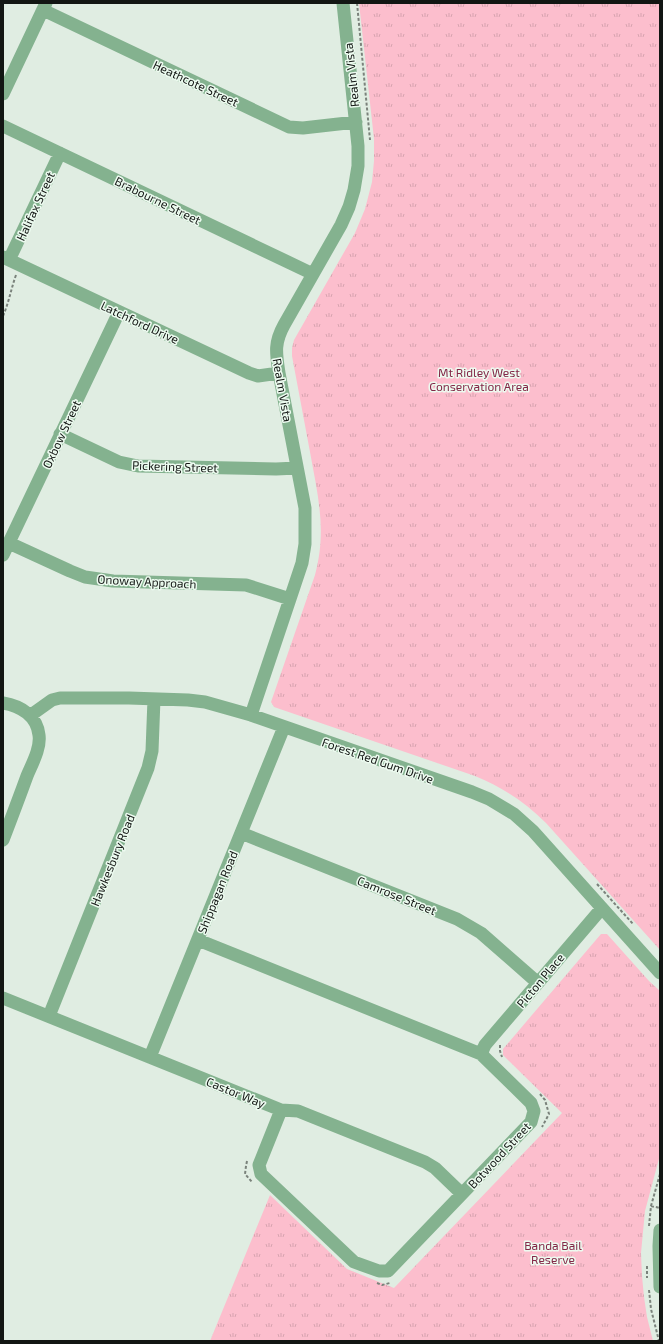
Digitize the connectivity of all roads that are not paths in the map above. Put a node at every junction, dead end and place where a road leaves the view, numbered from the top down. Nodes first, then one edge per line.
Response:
1 (343, 3) edge
2 (44, 6) edge
3 (3, 94) edge
4 (356, 122) junction
5 (3, 126) edge
6 (60, 153) junction
7 (11, 261) edge
8 (313, 274) junction
9 (118, 312) junction
10 (279, 373) junction
11 (60, 434) junction
12 (297, 468) junction
13 (9, 543) junction
14 (3, 556) edge
15 (290, 599) junction
16 (154, 699) junction
17 (3, 703) edge
18 (30, 715) junction
19 (251, 715) junction
20 (284, 727) junction
21 (241, 832) junction
22 (3, 840) edge
23 (611, 912) junction
24 (198, 940) junction
25 (660, 973) edge
26 (538, 982) junction
27 (3, 998) edge
28 (48, 1016) junction
29 (481, 1054) junction
30 (150, 1057) junction
31 (281, 1110) junction
32 (462, 1194) junction
33 (660, 1230) edge
34 (660, 1287) edge

1 - 4 street, Realm Vista
2 - 3 street
2 - 4 street, Heathcote Street
4 - 8 street, Realm Vista
5 - 6 street, Brabourne Street
6 - 7 street, Halifax Street
6 - 8 street, Brabourne Street
7 - 9 street, Latchford Drive
8 - 10 street, Realm Vista
9 - 10 street, Latchford Drive
9 - 11 street, Oxbow Street
10 - 12 street, Realm Vista
11 - 12 street, Pickering Street
11 - 13 street, Oxbow Street
12 - 15 street, Realm Vista
13 - 14 street, Oxbow Street
13 - 15 street, Onoway Approach
15 - 19 street, Realm Vista
16 - 18 street, Forest Red Gum Drive
16 - 19 street, Forest Red Gum Drive
16 - 28 street, Hawkesbury Road
17 - 18 street
18 - 22 street
19 - 20 street, Forest Red Gum Drive
20 - 21 street, Shippagan Road
20 - 23 street, Forest Red Gum Drive
21 - 24 street, Shippagan Road
21 - 26 street, Camrose Street
23 - 25 street, Forest Red Gum Drive
23 - 26 street, Picton Place
24 - 29 street, Botwood Street
24 - 30 street, Shippagan Road
26 - 29 street, Picton Place
27 - 28 street, Castor Way
28 - 30 street, Castor Way
29 - 32 street, Botwood Street
30 - 31 street, Castor Way
31 - 32 street, Castor Way
31 - 32 street, Botwood Street
33 - 34 street

